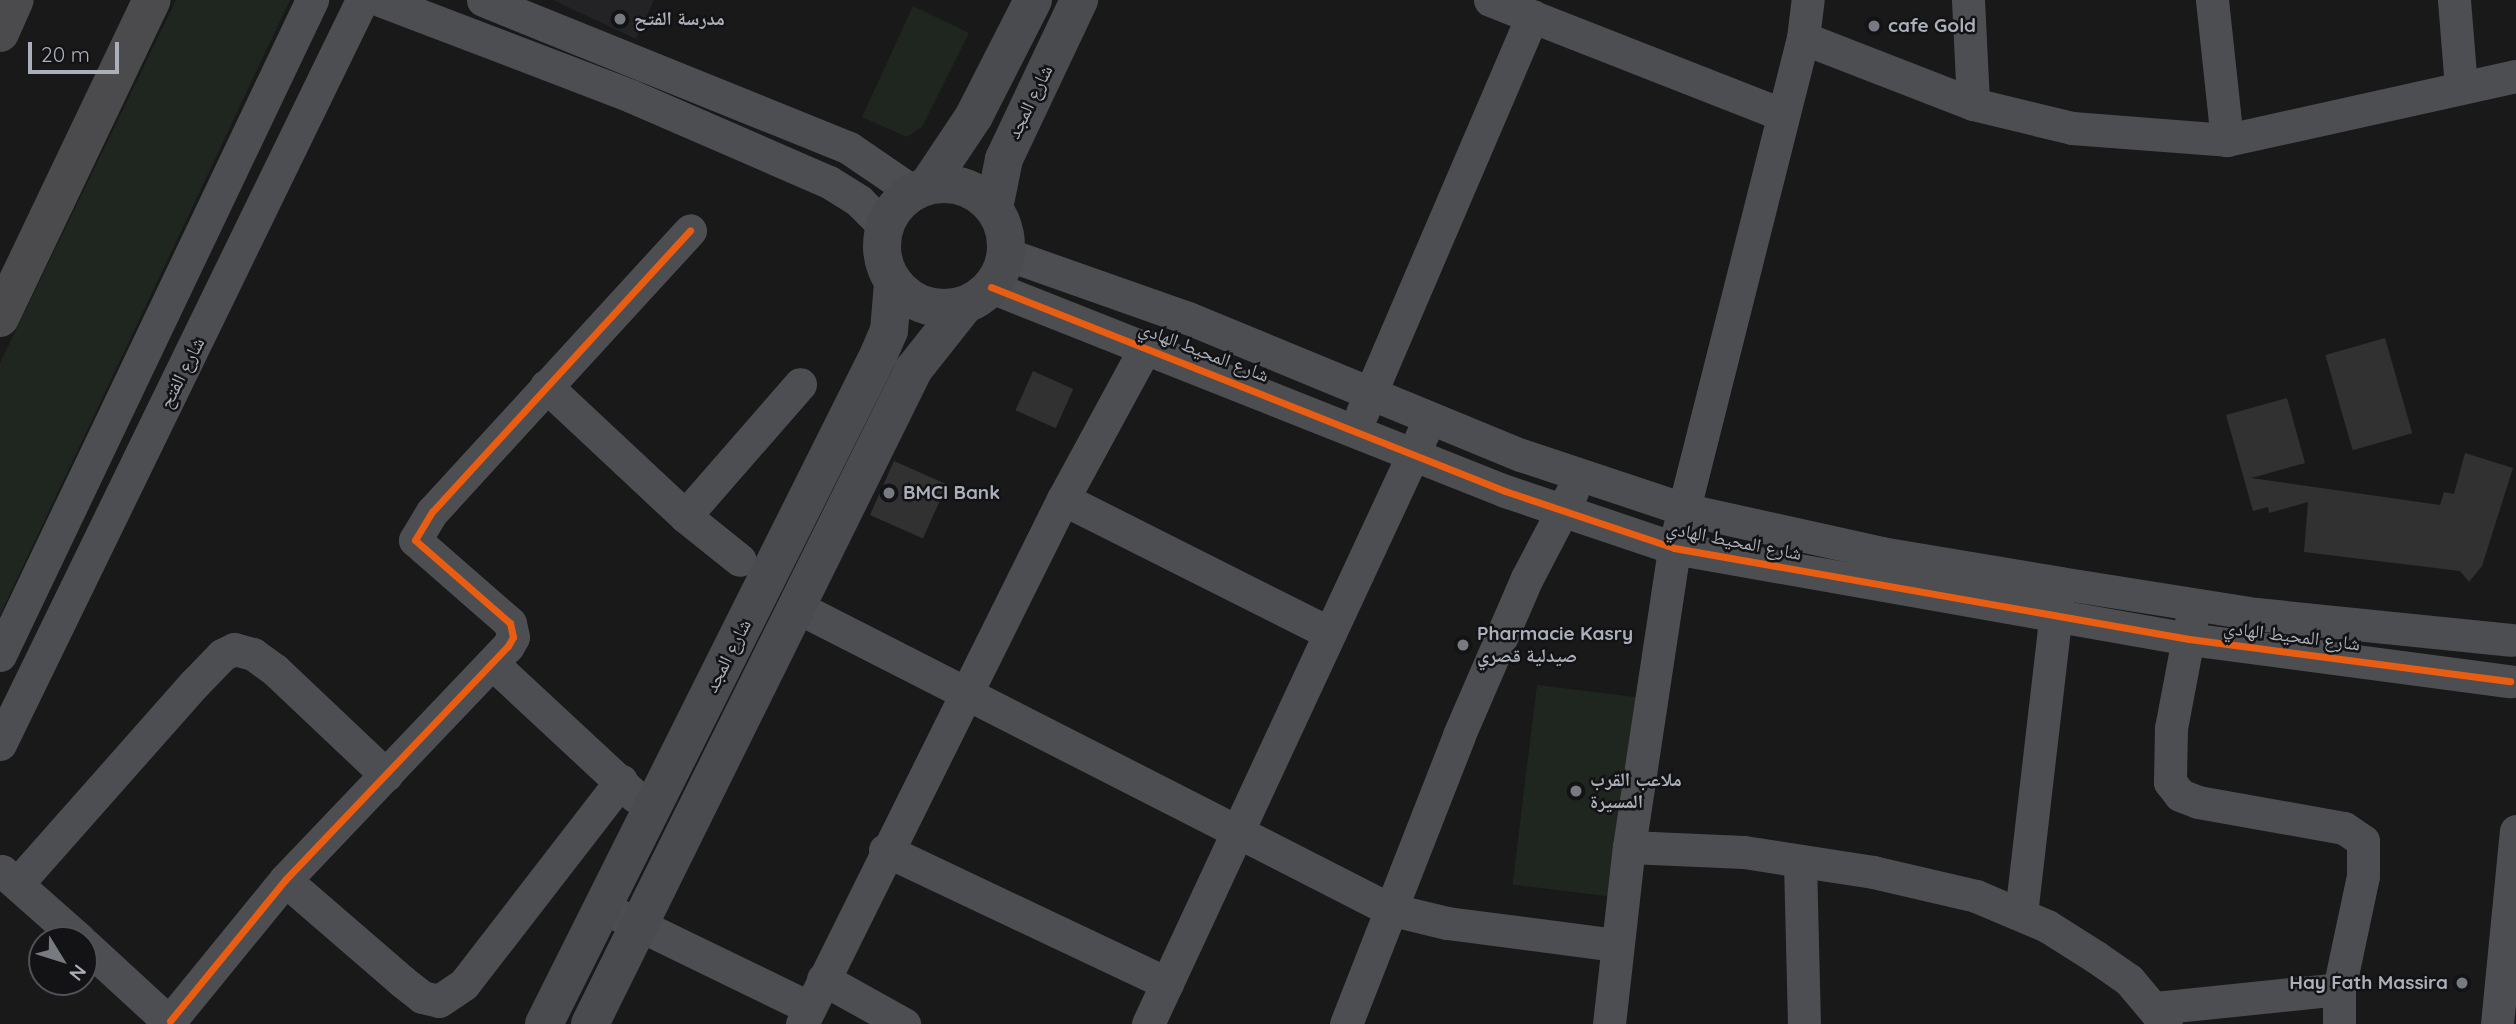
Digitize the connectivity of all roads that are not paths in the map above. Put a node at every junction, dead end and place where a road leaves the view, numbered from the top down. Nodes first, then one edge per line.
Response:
1 (15, 0) edge
2 (152, 0) edge
3 (312, 0) edge
4 (362, 0) edge
5 (380, 0) edge
6 (484, 0) edge
7 (1033, 0) edge
8 (1079, 0) edge
9 (1490, 0) edge
10 (1808, 0) edge
11 (1968, 0) edge
12 (2212, 0) edge
13 (2454, 0) edge
14 (1532, 16) junction
15 (0, 33) edge
16 (1803, 38) junction
17 (2516, 76) edge
18 (2461, 87) junction
19 (1973, 104) junction
20 (1781, 114) junction
21 (2227, 140) junction
22 (920, 188) junction
23 (994, 208) junction
24 (884, 226) junction
25 (690, 230) dead end
26 (987, 282) junction
27 (893, 283) junction
28 (0, 318) edge
29 (1146, 346) junction
30 (800, 384) dead end
31 (546, 386) junction
32 (1372, 392) junction
33 (1429, 418) junction
34 (1355, 428) junction
35 (1415, 452) junction
36 (1581, 475) junction
37 (1063, 499) junction
38 (1683, 509) junction
39 (1562, 511) junction
40 (685, 516) junction
41 (1674, 548) junction
42 (740, 559) dead end
43 (2060, 583) junction
44 (2194, 604) junction
45 (797, 607) junction
46 (2056, 617) junction
47 (1327, 632) junction
48 (2513, 636) edge
49 (2189, 639) junction
50 (0, 655) edge
51 (494, 664) junction
52 (2513, 686) edge
53 (967, 696) junction
54 (0, 744) edge
55 (386, 775) junction
56 (621, 780) junction
57 (650, 811) junction
58 (2516, 831) edge
59 (1237, 834) junction
60 (1629, 847) junction
61 (885, 850) junction
62 (1800, 860) junction
63 (9, 877) edge
64 (285, 880) junction
65 (602, 907) junction
66 (1389, 909) junction
67 (2021, 914) junction
68 (639, 925) junction
69 (64, 926) edge
70 (1617, 945) junction
71 (98, 957) edge
72 (1167, 983) junction
73 (2339, 989) junction
74 (811, 1004) edge
75 (2161, 1016) edge
76 (171, 1022) edge
77 (544, 1024) edge
78 (590, 1024) edge
79 (904, 1024) edge
80 (1149, 1024) edge
81 (1346, 1024) edge
82 (1609, 1024) edge
83 (1804, 1024) edge
84 (2339, 1024) edge
85 (2497, 1024) edge

1 - 15 highway
2 - 28 highway
3 - 50 street
4 - 54 street, شارع الفتح
5 - 24 street
6 - 22 street
7 - 22 main road
8 - 23 main road, شارع المجد
9 - 14 street
10 - 16 street
11 - 19 street
12 - 21 street
13 - 18 street
14 - 20 street
14 - 32 street
16 - 19 street
16 - 20 street
17 - 18 street
18 - 21 street
19 - 21 street
20 - 38 street
22 - 23 main road
22 - 24 main road
23 - 26 main road
24 - 27 main road
25 - 31 street
26 - 27 main road
26 - 29 street, شارع المحيط الهادي
26 - 32 street, شارع المحيط الهادي
26 - 45 main road, شارع المجد
27 - 57 main road, شارع المجد
29 - 34 street, شارع المحيط الهادي
29 - 37 street
30 - 40 street
31 - 40 street
31 - 51 street
32 - 33 street, شارع المحيط الهادي
32 - 34 street
33 - 35 street
33 - 36 street, شارع المحيط الهادي
34 - 35 street, شارع المحيط الهادي
35 - 39 street, شارع المحيط الهادي
35 - 47 street
36 - 38 street, شارع المحيط الهادي
36 - 39 street
37 - 47 street
37 - 53 street
38 - 41 street
38 - 43 street, شارع المحيط الهادي
39 - 41 street, شارع المحيط الهادي
39 - 66 street
40 - 42 street
41 - 46 street, شارع المحيط الهادي
41 - 60 street
43 - 44 street, شارع المحيط الهادي
43 - 46 street
44 - 48 street, شارع المحيط الهادي
44 - 49 street
45 - 53 street
45 - 68 main road, شارع المجد
46 - 49 street, شارع المحيط الهادي
46 - 67 street
47 - 59 street
48 - 52 street
49 - 52 street, شارع المحيط الهادي
49 - 73 street
51 - 55 street
51 - 56 street
53 - 59 street
53 - 61 street
55 - 63 street
55 - 64 street
56 - 57 street
56 - 64 street
57 - 65 main road, شارع المجد
58 - 85 street
59 - 66 street
59 - 72 street
60 - 62 street
60 - 70 street
61 - 72 street
61 - 74 street
62 - 67 street
62 - 83 street
63 - 69 street
64 - 76 street
65 - 68 street
65 - 77 main road, شارع المجد
66 - 70 street
66 - 81 street
67 - 75 street
68 - 74 street
68 - 78 main road, شارع المجد
70 - 82 street
71 - 76 street
72 - 80 street
73 - 75 street
73 - 84 street
74 - 79 street

